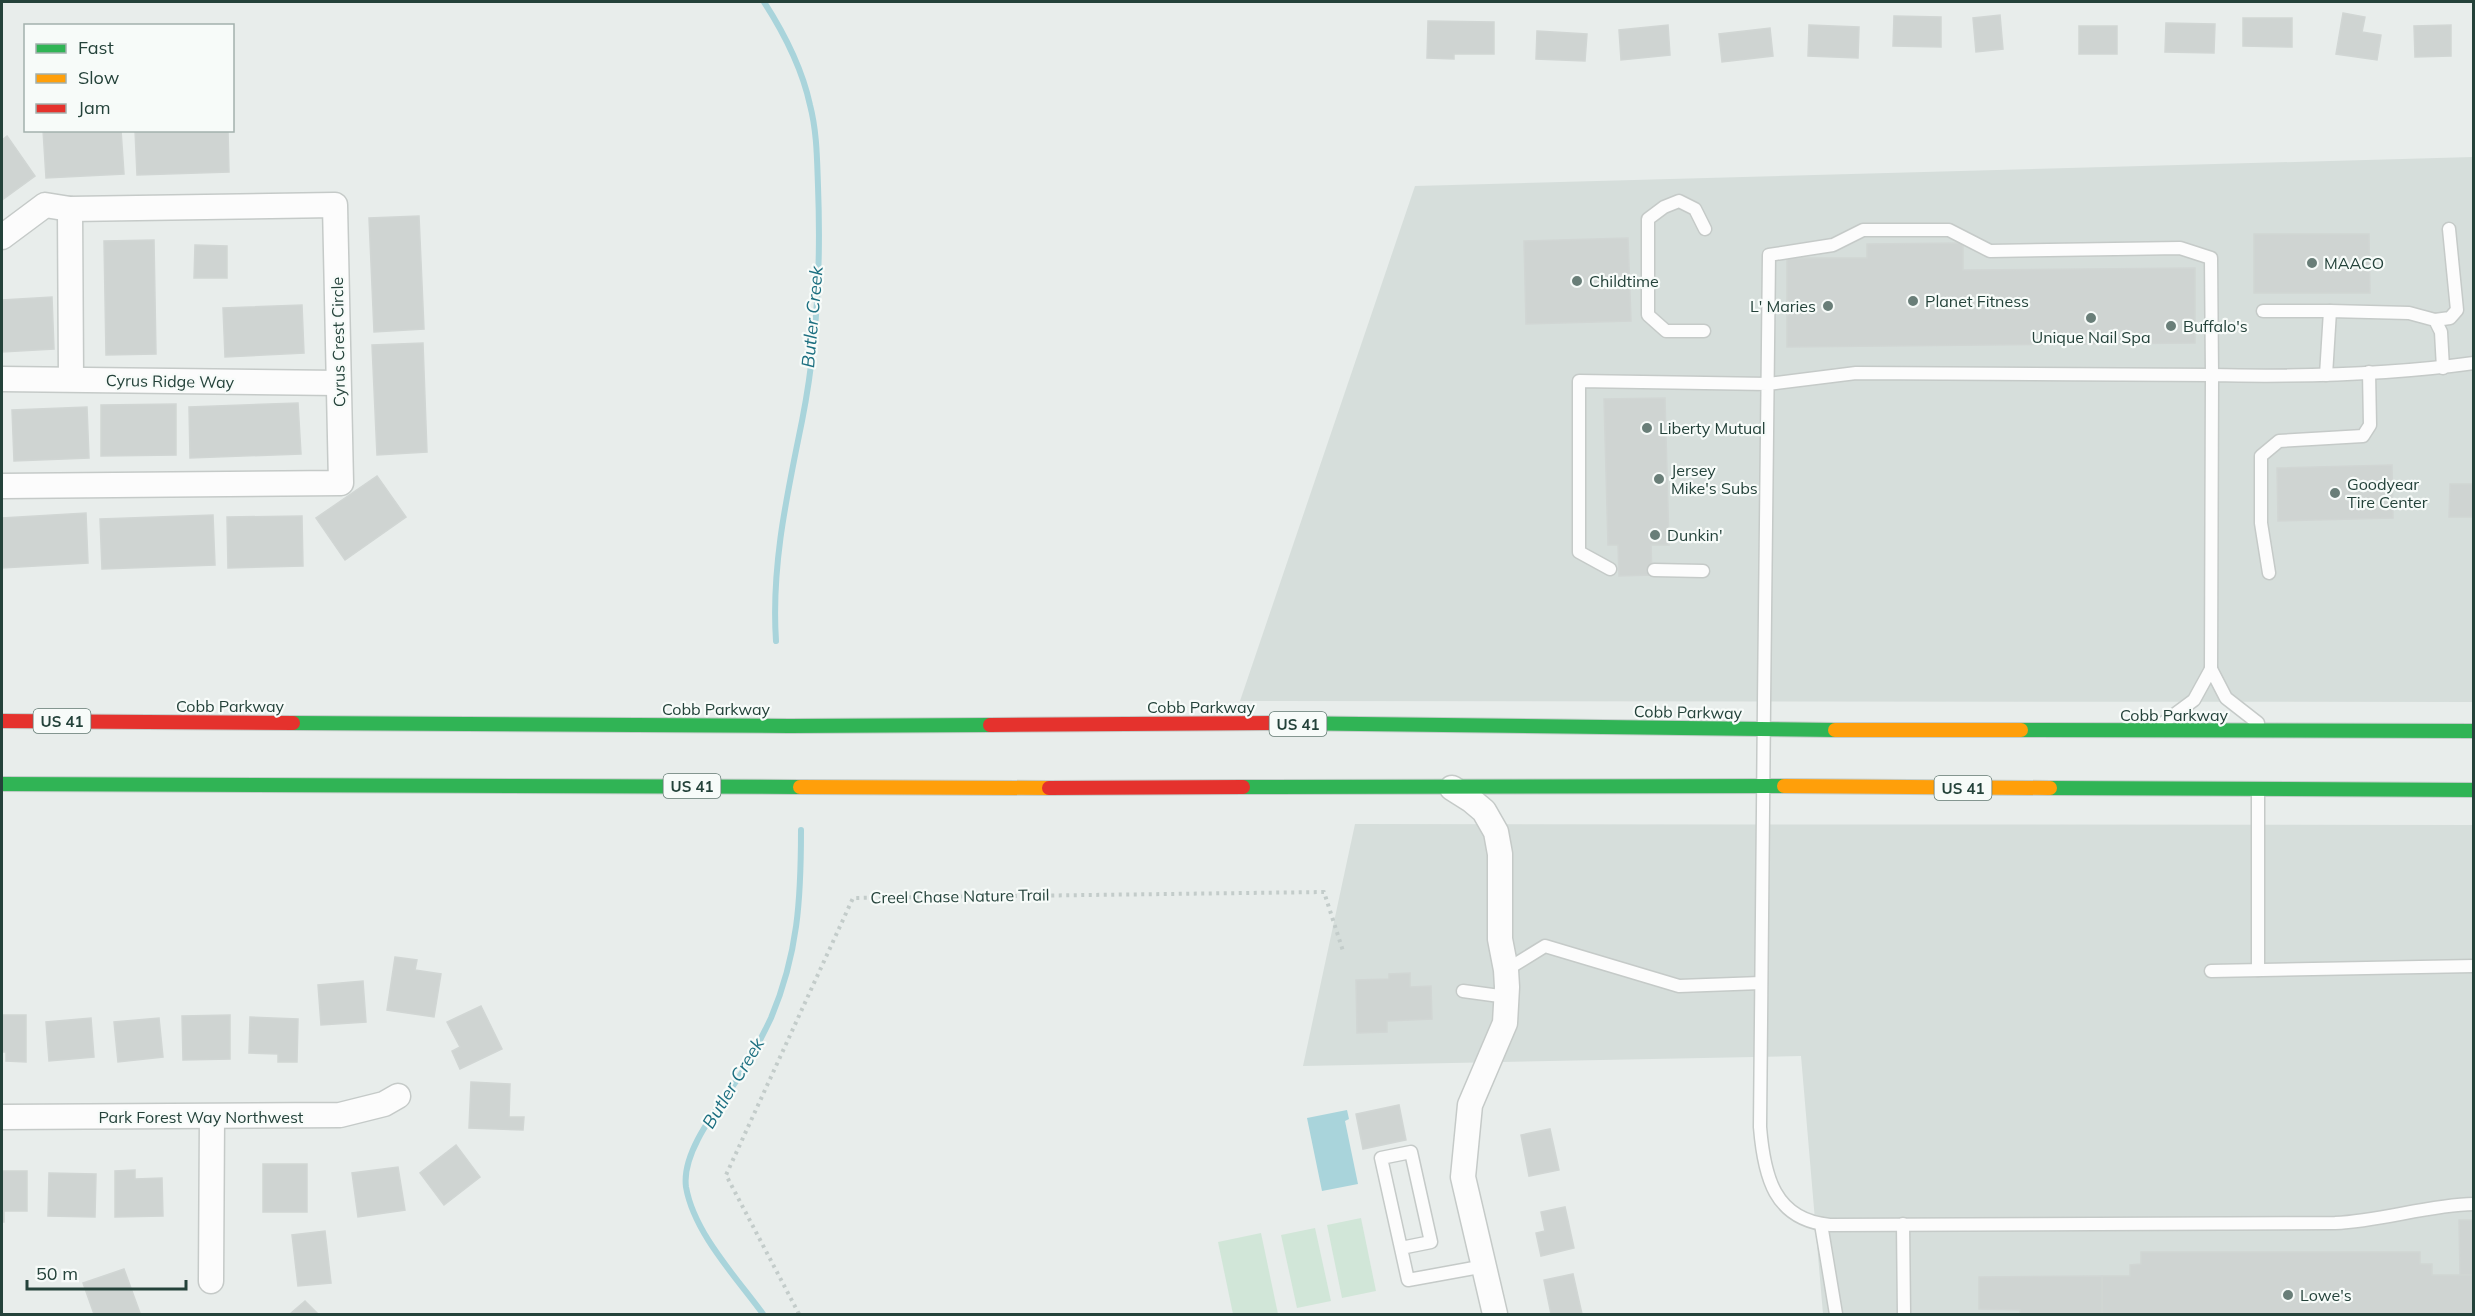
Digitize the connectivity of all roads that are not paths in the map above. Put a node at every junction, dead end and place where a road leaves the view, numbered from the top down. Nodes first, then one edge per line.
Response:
1 (70, 209) junction
2 (1705, 229) dead end
3 (2449, 229) dead end
4 (2, 237) edge
5 (2263, 311) dead end
6 (2330, 311) junction
7 (2435, 320) junction
8 (1704, 331) dead end
9 (2474, 363) edge
10 (2443, 368) junction
11 (2369, 372) junction
12 (2212, 375) junction
13 (2326, 375) junction
14 (2, 379) edge
15 (70, 379) junction
16 (338, 383) junction
17 (1768, 384) junction
18 (2, 486) edge
19 (1610, 568) dead end
20 (1654, 570) dead end
21 (1703, 571) dead end
22 (2269, 573) dead end
23 (2211, 669) junction
24 (2, 721) edge
25 (1763, 729) junction
26 (2152, 731) junction
27 (2474, 731) edge
28 (2268, 732) junction
29 (2, 784) edge
30 (1762, 787) junction
31 (1452, 788) junction
32 (2258, 789) junction
33 (2474, 790) edge
34 (2474, 966) edge
35 (1506, 970) junction
36 (2258, 970) junction
37 (2211, 971) dead end
38 (1761, 983) junction
39 (1463, 991) dead end
40 (1507, 997) junction
41 (398, 1096) dead end
42 (2, 1117) edge
43 (212, 1118) junction
44 (2474, 1204) edge
45 (1821, 1224) junction
46 (1903, 1224) junction
47 (1401, 1248) junction
48 (1485, 1266) junction
49 (211, 1281) dead end
50 (1495, 1314) edge
51 (1836, 1314) edge
52 (1904, 1314) edge

1 - 4 street, Cyrus Crest Circle
1 - 15 street
1 - 16 street, Cyrus Crest Circle
2 - 8 lane
3 - 7 lane
5 - 6 lane
6 - 7 lane
6 - 13 lane
7 - 10 lane
9 - 10 lane
10 - 11 lane
11 - 13 lane
11 - 22 lane
12 - 13 lane
12 - 17 lane
12 - 17 lane
12 - 23 lane
14 - 15 street, Cyrus Ridge Way
15 - 16 street, Cyrus Ridge Way
16 - 18 street, Cyrus Crest Circle
17 - 19 lane
17 - 25 lane
20 - 21 lane
23 - 26 lane
23 - 28 lane
24 - 25 main road, Cobb Parkway / US 41
25 - 26 main road, Cobb Parkway / US 41
25 - 30 lane
26 - 28 main road, Cobb Parkway / US 41
27 - 28 main road, Cobb Parkway / US 41
29 - 31 main road, US 41
30 - 31 main road, US 41
30 - 32 main road, US 41
30 - 38 lane
31 - 35 street
32 - 33 main road, US 41
32 - 36 lane
34 - 36 lane
35 - 38 lane
35 - 40 street
36 - 37 lane
38 - 45 lane
39 - 40 lane
40 - 48 street
41 - 43 street, Park Forest Way Northwest
42 - 43 street, Park Forest Way Northwest
43 - 49 street
44 - 46 lane
45 - 46 lane
45 - 51 lane
46 - 52 lane
47 - 47 lane
47 - 48 lane
48 - 50 street

